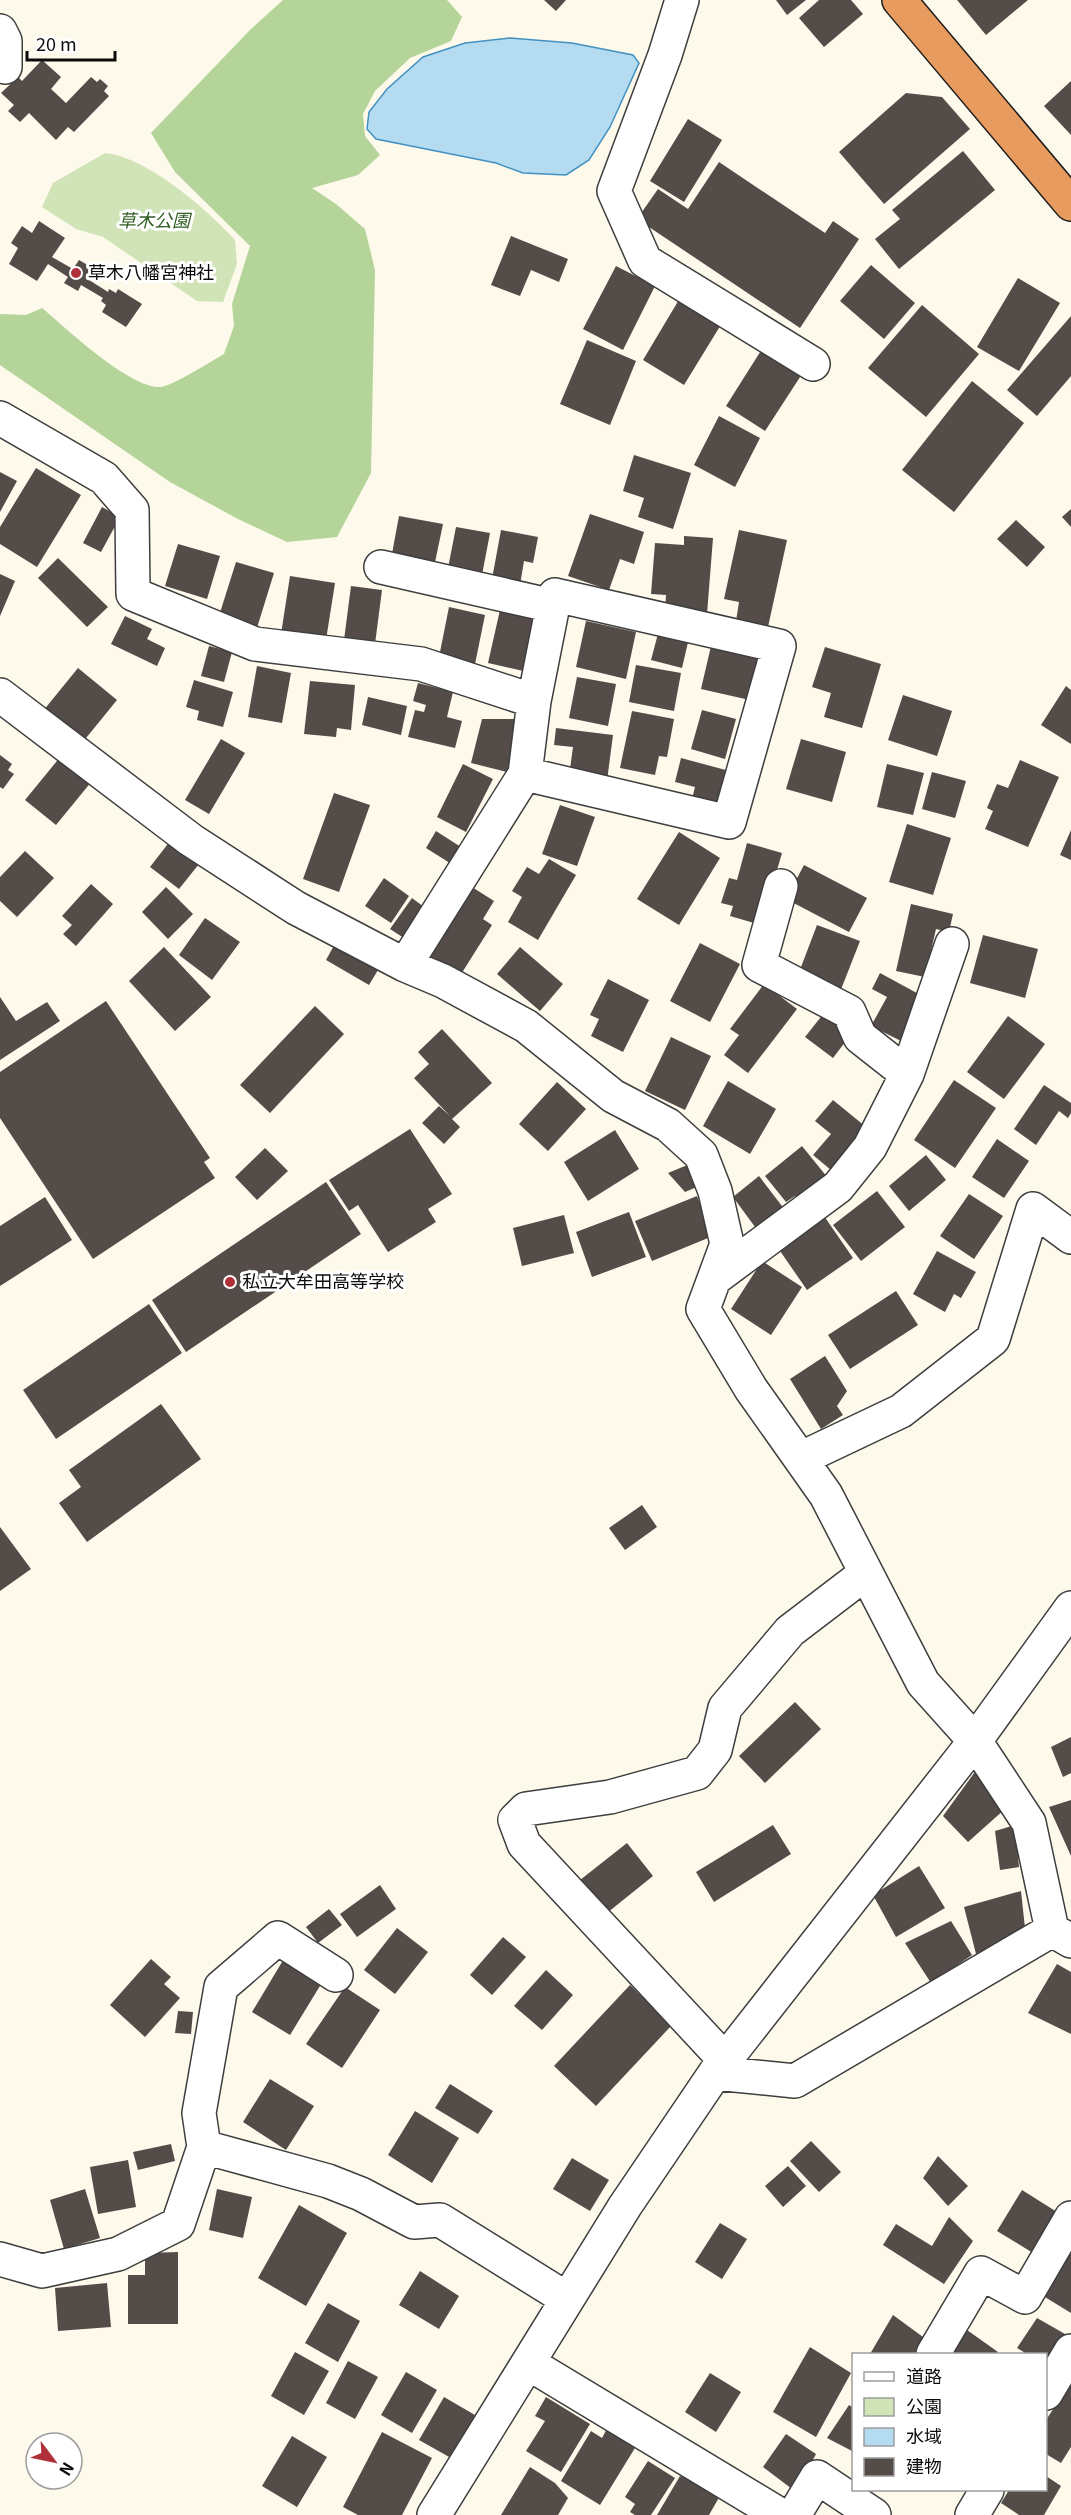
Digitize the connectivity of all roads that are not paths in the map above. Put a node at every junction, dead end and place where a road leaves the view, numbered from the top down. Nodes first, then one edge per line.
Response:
1 (682, 0) edge
2 (898, 0) edge
3 (0, 31) edge
4 (5, 67) dead end
5 (1071, 204) edge
6 (813, 364) dead end
7 (0, 417) edge
8 (381, 567) dead end
9 (553, 606) junction
10 (0, 694) edge
11 (534, 701) junction
12 (525, 774) junction
13 (781, 886) dead end
14 (952, 944) dead end
15 (405, 965) junction
16 (907, 1074) junction
17 (1071, 1237) edge
18 (714, 1279) junction
19 (802, 1458) junction
20 (866, 1573) junction
21 (1071, 1608) edge
22 (975, 1741) junction
23 (1062, 1936) edge
24 (336, 1975) dead end
25 (720, 2066) junction
26 (204, 2147) junction
27 (1071, 2218) edge
28 (0, 2259) edge
29 (567, 2299) junction
30 (1071, 2351) edge
31 (934, 2353) edge
32 (528, 2363) junction
33 (1047, 2391) edge
34 (986, 2491) edge
35 (858, 2501) edge
36 (434, 2515) edge
37 (780, 2515) edge
38 (794, 2515) edge
39 (972, 2515) edge

1 - 6 street
2 - 5 highway
3 - 4 street
7 - 11 street
8 - 9 street
9 - 11 street
9 - 12 street
10 - 15 street
11 - 12 street
12 - 15 street
13 - 16 street
14 - 16 street
15 - 18 street
16 - 18 street
17 - 19 street
18 - 19 street
19 - 20 street
20 - 22 street
20 - 25 street
21 - 22 street
22 - 23 street
22 - 25 street
23 - 25 street
24 - 26 street
25 - 29 street
26 - 28 street
26 - 29 street
27 - 31 street
29 - 32 street
30 - 33 street
32 - 36 street
32 - 37 street
34 - 39 street
35 - 38 street

